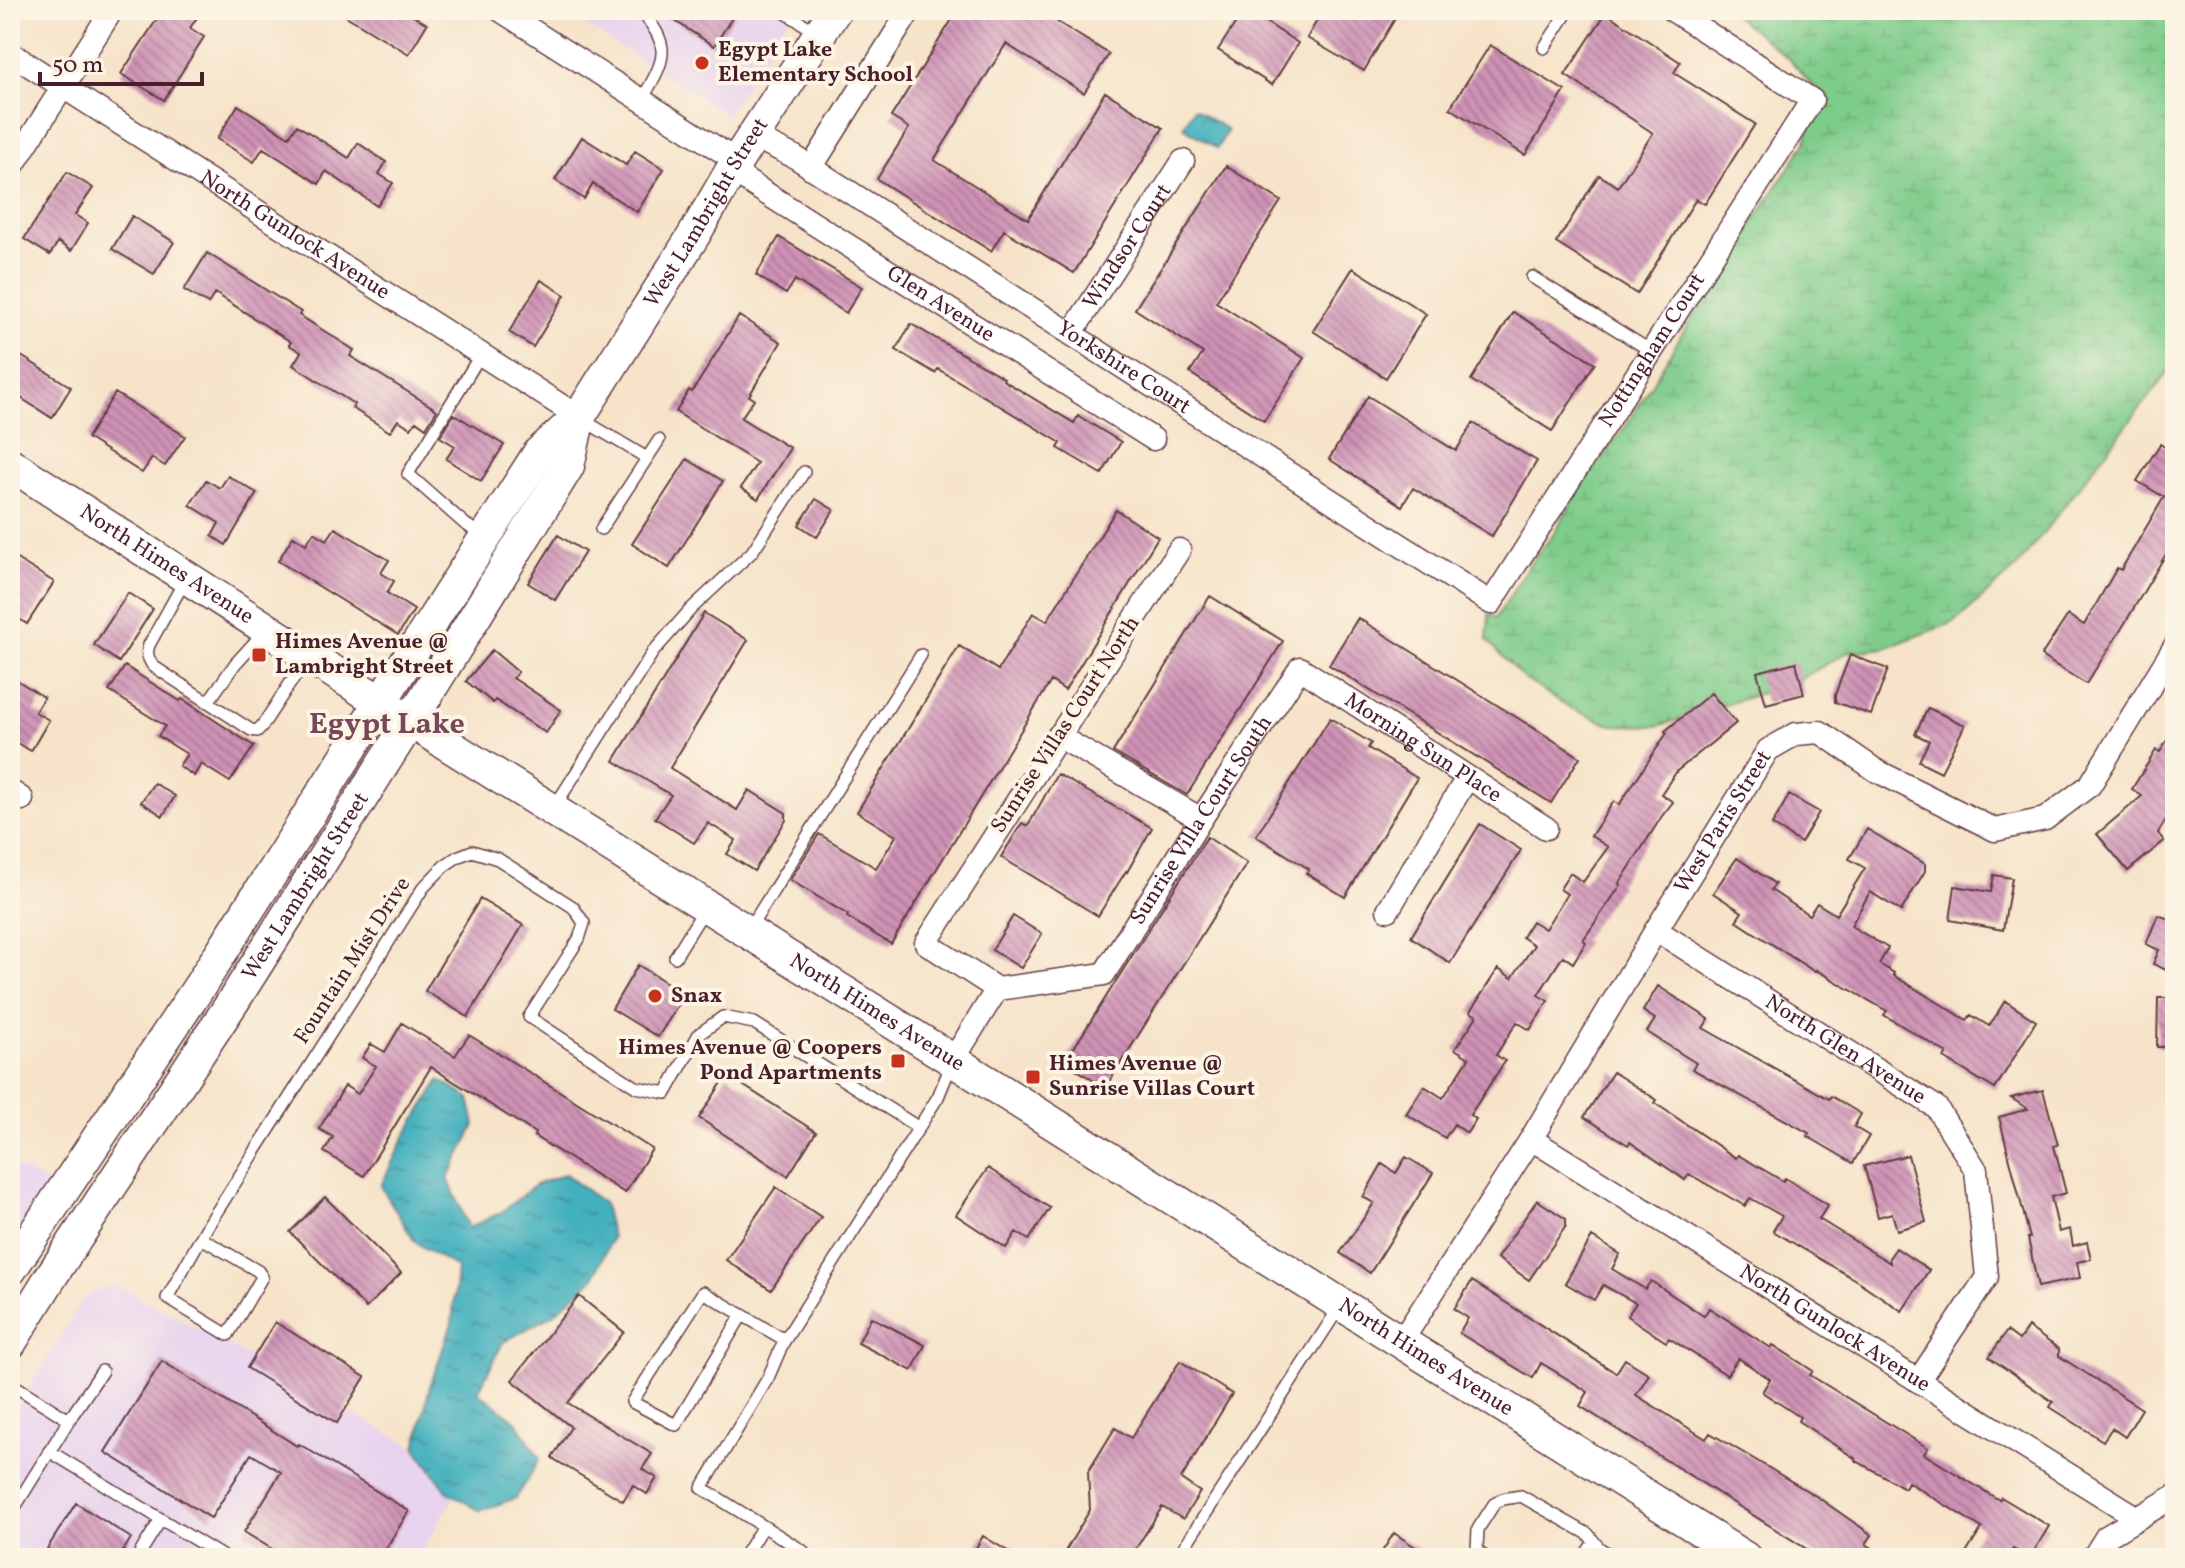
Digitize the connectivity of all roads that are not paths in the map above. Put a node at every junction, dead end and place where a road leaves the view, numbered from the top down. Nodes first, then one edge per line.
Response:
1 (112, 10) edge
2 (500, 10) edge
3 (640, 10) edge
4 (781, 10) edge
5 (910, 10) edge
6 (1569, 10) edge
7 (1672, 10) edge
8 (828, 22) edge
9 (1544, 48) dead end
10 (10, 53) edge
11 (64, 87) junction
12 (642, 100) junction
13 (746, 149) junction
14 (1183, 161) dead end
15 (811, 168) junction
16 (10, 170) edge
17 (1532, 277) dead end
18 (1071, 334) junction
19 (1651, 351) junction
20 (481, 354) junction
21 (579, 417) junction
22 (1153, 439) dead end
23 (659, 440) dead end
24 (647, 458) junction
25 (10, 464) edge
26 (804, 472) dead end
27 (601, 529) dead end
28 (485, 537) junction
29 (1179, 550) dead end
30 (186, 577) junction
31 (1491, 603) joint
32 (266, 629) junction
33 (2175, 646) edge
34 (921, 655) dead end
35 (310, 657) junction
36 (1300, 668) joint
37 (208, 702) junction
38 (379, 702) junction
39 (410, 721) junction
40 (1058, 736) junction
41 (1467, 778) junction
42 (552, 810) junction
43 (1201, 819) junction
44 (1546, 828) dead end
45 (707, 906) junction
46 (1388, 910) dead end
47 (1656, 930) junction
48 (748, 932) junction
49 (675, 957) dead end
50 (997, 989) junction
51 (953, 1060) junction
52 (919, 1128) junction
53 (1531, 1139) junction
54 (201, 1238) junction
55 (10, 1270) edge
56 (1342, 1304) junction
57 (742, 1315) junction
58 (785, 1340) junction
59 (1401, 1342) junction
60 (10, 1343) edge
61 (102, 1371) dead end
62 (1918, 1381) junction
63 (10, 1383) edge
64 (69, 1420) junction
65 (49, 1451) junction
66 (2175, 1496) edge
67 (10, 1515) edge
68 (2138, 1518) junction
69 (161, 1519) junction
70 (763, 1526) junction
71 (1594, 1542) junction
72 (137, 1558) edge
73 (225, 1558) edge
74 (743, 1558) edge
75 (799, 1558) edge
76 (1177, 1558) edge
77 (1485, 1558) edge
78 (1583, 1558) edge
79 (1615, 1558) edge
80 (1745, 1558) edge
81 (2093, 1558) edge

1 - 11 street
2 - 12 street
3 - 12 lane
4 - 8 lane
5 - 15 street
6 - 9 lane
7 - 19 street, Nottingham Court
8 - 13 main road, West Lambright Street
10 - 11 street, North Gunlock Avenue
11 - 16 street
11 - 20 street, North Gunlock Avenue
12 - 13 street
13 - 15 street, Yorkshire Court
13 - 21 main road, West Lambright Street
13 - 22 street, Glen Avenue
14 - 18 street, Windsor Court
15 - 18 street, Yorkshire Court
17 - 19 lane
18 - 31 street, Yorkshire Court
19 - 31 street, Nottingham Court
20 - 21 street, North Gunlock Avenue
20 - 28 lane
21 - 24 lane
21 - 28 main road, West Lambright Street
21 - 39 main road, West Lambright Street
23 - 24 lane
24 - 27 lane
25 - 30 main road, North Himes Avenue
26 - 42 lane
28 - 38 main road, West Lambright Street
29 - 40 street, Sunrise Villas Court North
30 - 32 main road, North Himes Avenue
30 - 37 lane
32 - 35 main road, North Himes Avenue
32 - 37 lane
33 - 47 street, West Paris Street
34 - 48 lane
35 - 37 lane
35 - 38 main road, North Himes Avenue
36 - 41 street, Morning Sun Place
36 - 43 street, Sunrise Villa Court South
38 - 39 main road, North Himes Avenue
38 - 55 main road, West Lambright Street
39 - 42 main road, North Himes Avenue
39 - 60 main road, West Lambright Street
40 - 43 street
40 - 50 street, Sunrise Villas Court North
41 - 44 street, Morning Sun Place
41 - 46 street
42 - 45 main road, North Himes Avenue
43 - 50 street, Sunrise Villa Court South
45 - 48 main road, North Himes Avenue
45 - 49 lane
47 - 53 street, West Paris Street
47 - 62 street, North Glen Avenue
48 - 51 main road, North Himes Avenue
50 - 51 street
51 - 52 lane
51 - 56 main road, North Himes Avenue
52 - 54 lane, Fountain Mist Drive
52 - 58 lane
53 - 59 street, West Paris Street
53 - 62 street, North Gunlock Avenue
54 - 54 lane, Fountain Mist Drive
56 - 59 main road, North Himes Avenue
56 - 76 lane
57 - 57 lane
57 - 58 lane
58 - 70 lane
59 - 80 main road, North Himes Avenue
61 - 64 lane
62 - 68 street, North Gunlock Avenue
63 - 64 lane
64 - 65 lane
65 - 67 lane
65 - 69 lane
66 - 68 street
68 - 81 street
69 - 72 lane
69 - 73 lane
70 - 74 lane
70 - 75 lane
71 - 77 lane
71 - 78 lane
71 - 79 lane

